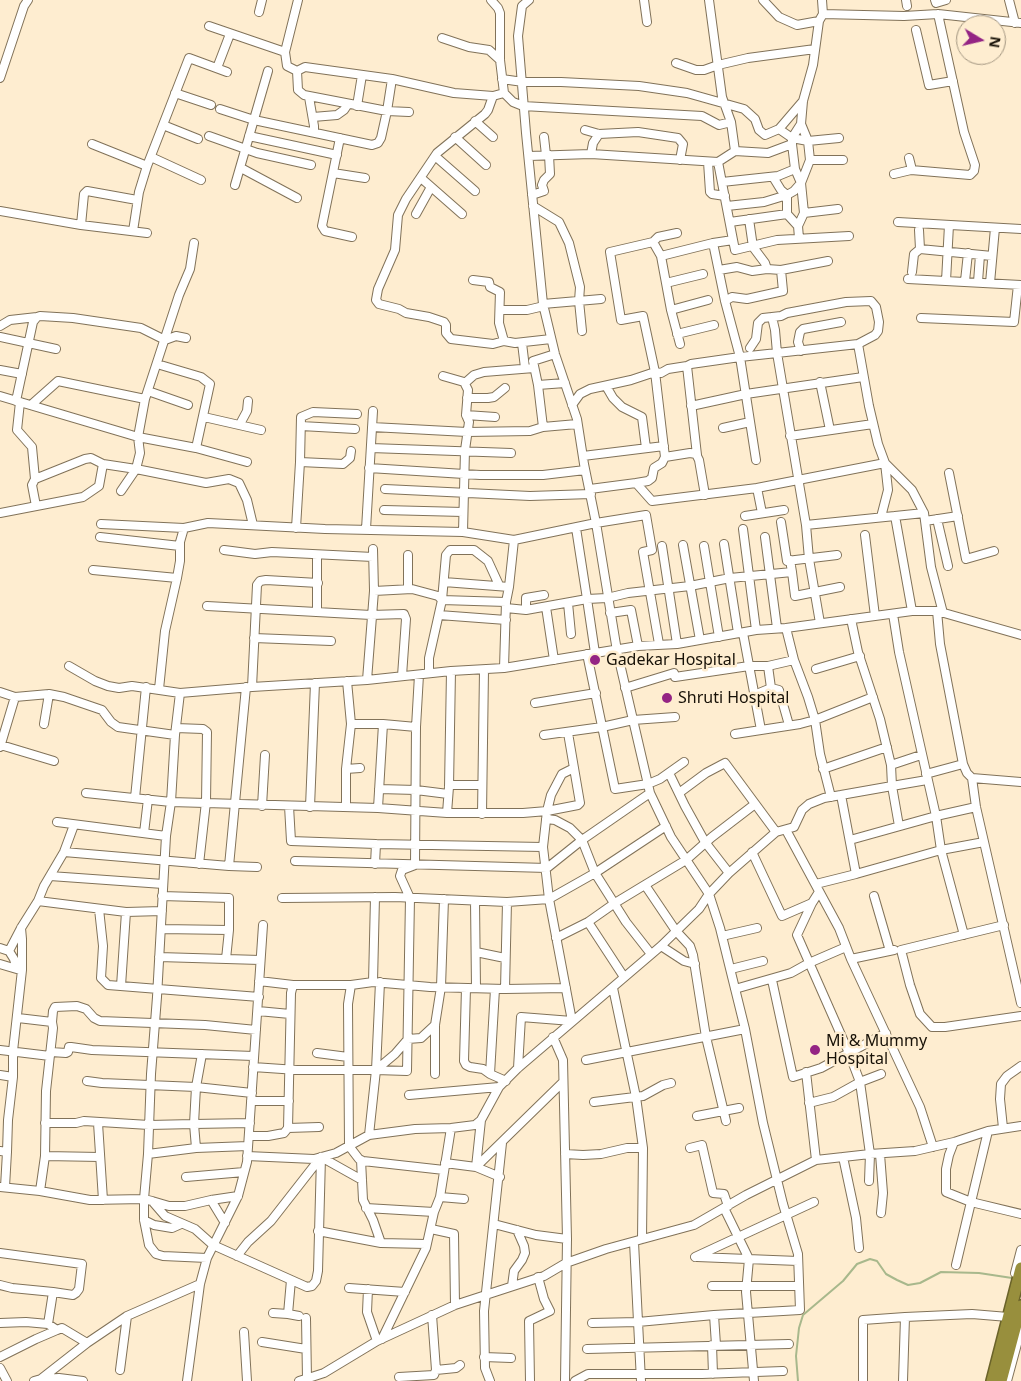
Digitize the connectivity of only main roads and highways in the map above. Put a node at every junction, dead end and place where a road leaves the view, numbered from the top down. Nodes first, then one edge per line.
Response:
1 (1021, 1268) edge
2 (1021, 1306) edge
3 (1019, 1331) edge
4 (992, 1381) edge
5 (1001, 1381) edge

1 - 4 highway
2 - 3 highway
3 - 5 highway

